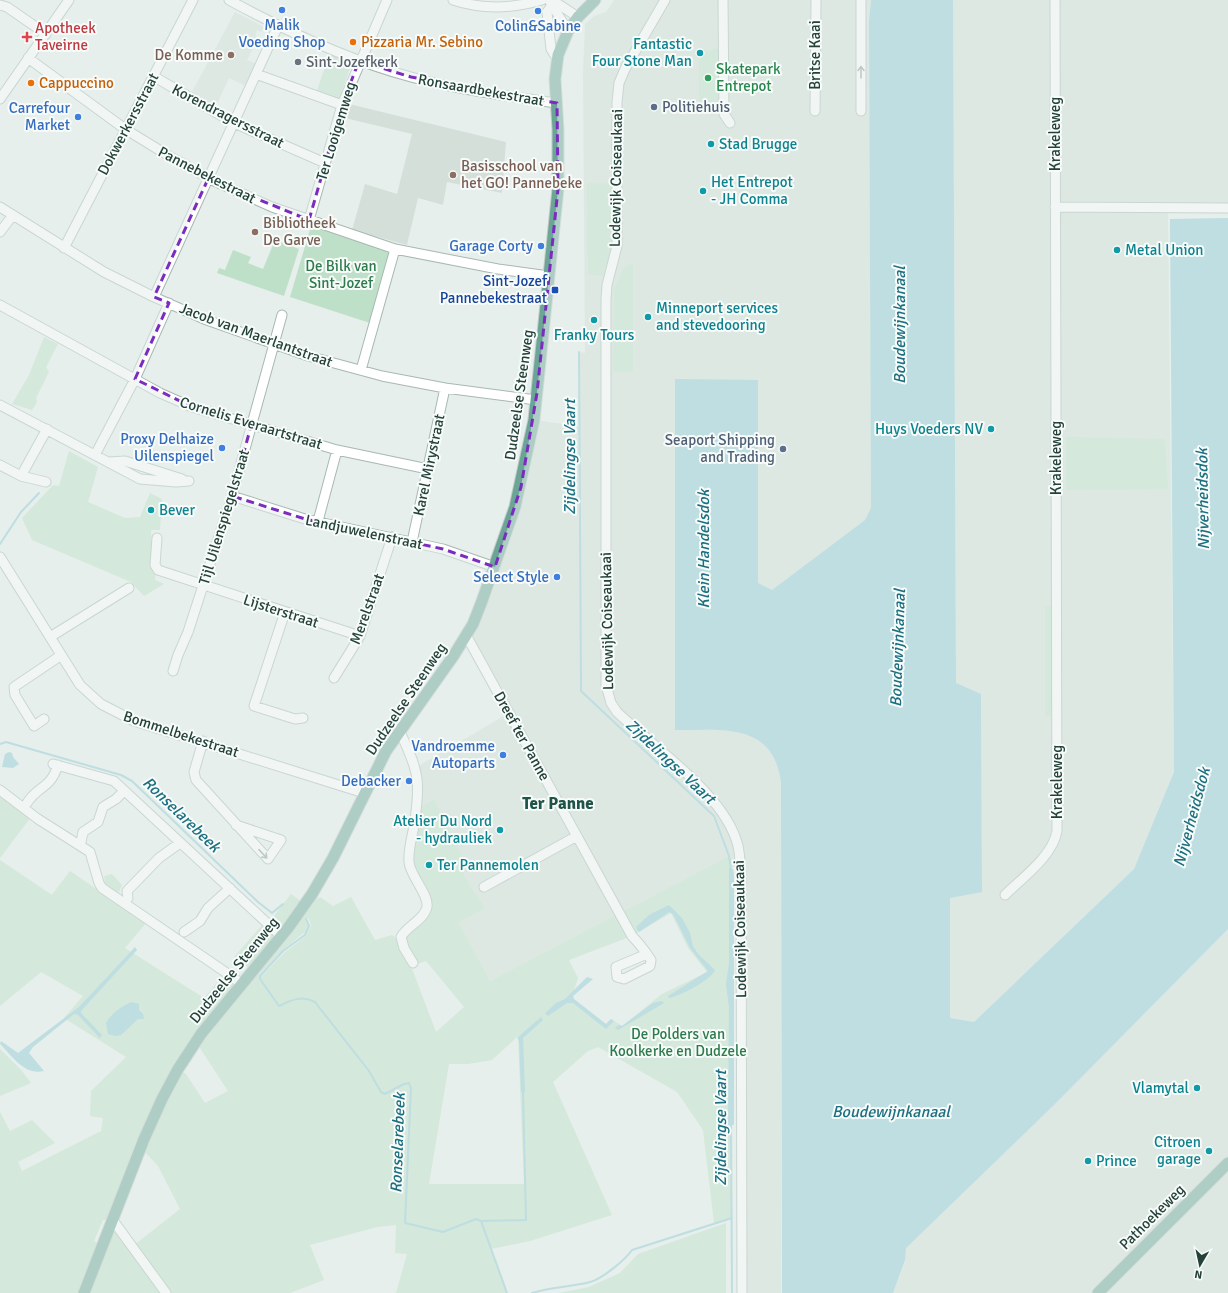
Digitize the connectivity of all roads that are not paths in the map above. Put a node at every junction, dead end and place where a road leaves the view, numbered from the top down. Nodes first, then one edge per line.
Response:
1 (70, 0) edge
2 (193, 0) edge
3 (229, 0) edge
4 (387, 0) edge
5 (453, 0) edge
6 (542, 0) edge
7 (595, 0) edge
8 (723, 0) edge
9 (816, 0) edge
10 (861, 0) edge
11 (1055, 0) edge
12 (551, 1) edge
13 (663, 2) edge
14 (0, 5) edge
15 (578, 17) junction
16 (278, 26) junction
17 (568, 31) junction
18 (46, 34) junction
19 (558, 55) junction
20 (28, 58) junction
21 (359, 61) junction
22 (256, 74) junction
23 (153, 76) junction
24 (0, 99) edge
25 (558, 103) junction
26 (342, 105) junction
27 (815, 111) dead end
28 (861, 111) dead end
29 (234, 123) junction
30 (730, 123) dead end
31 (125, 129) junction
32 (325, 163) junction
33 (208, 179) junction
34 (0, 206) edge
35 (1055, 207) junction
36 (1228, 208) edge
37 (13, 216) junction
38 (309, 220) junction
39 (0, 232) edge
40 (64, 248) junction
41 (395, 249) junction
42 (549, 276) junction
43 (154, 297) junction
44 (169, 303) junction
45 (0, 305) edge
46 (282, 315) dead end
47 (275, 344) junction
48 (361, 370) junction
49 (135, 379) junction
50 (445, 388) junction
51 (536, 400) junction
52 (0, 405) edge
53 (252, 426) junction
54 (47, 429) junction
55 (337, 450) junction
56 (95, 455) junction
57 (109, 462) junction
58 (0, 465) edge
59 (428, 469) junction
60 (21, 476) junction
61 (46, 482) dead end
62 (232, 496) junction
63 (318, 521) junction
64 (392, 537) junction
65 (157, 538) dead end
66 (412, 542) junction
67 (0, 557) edge
68 (495, 567) junction
69 (203, 585) junction
70 (129, 588) dead end
71 (285, 612) junction
72 (466, 635) junction
73 (360, 636) junction
74 (50, 637) junction
75 (60, 656) junction
76 (173, 671) dead end
77 (334, 678) dead end
78 (303, 718) dead end
79 (44, 719) dead end
80 (400, 732) junction
81 (203, 741) junction
82 (0, 790) edge
83 (124, 791) junction
84 (364, 793) junction
85 (27, 803) dead end
86 (236, 825) junction
87 (577, 836) junction
88 (81, 842) dead end
89 (180, 842) junction
90 (484, 887) dead end
91 (230, 888) junction
92 (1005, 895) dead end
93 (128, 898) dead end
94 (184, 932) dead end
95 (281, 936) junction
96 (647, 954) dead end
97 (413, 963) dead end
98 (241, 984) junction
99 (1228, 1163) edge
100 (112, 1219) junction
101 (84, 1293) edge
102 (166, 1293) edge
103 (742, 1293) edge
104 (1098, 1293) edge

1 - 18 street
2 - 23 street, Dokwerkersstraat
3 - 16 street, Ronsaardbekestraat
4 - 21 street, Ter Looigemweg
5 - 6 street
7 - 15 main road, Dudzeelse Steenweg
8 - 30 street
9 - 27 street, Britse Kaai
28 -> 10 street
11 - 35 street, Krakeleweg
12 - 15 street
12 - 17 street
12 - 19 street
13 - 103 street, Lodewijk Coiseaukaai
14 - 18 street
15 - 17 main road, Dudzeelse Steenweg
16 - 21 street, Ronsaardbekestraat
16 - 22 street
17 - 19 main road, Dudzeelse Steenweg
18 - 20 street
19 - 25 main road, Dudzeelse Steenweg
20 - 24 street
20 - 31 street, Pannebekestraat
21 - 25 street, Ronsaardbekestraat
21 - 26 street, Ter Looigemweg
22 - 26 street
22 - 29 street
23 - 29 street, Korendragersstraat
23 - 31 street, Dokwerkersstraat
25 - 42 main road, Dudzeelse Steenweg
26 - 32 street, Ter Looigemweg
29 - 32 street, Korendragersstraat
29 - 33 street
31 - 33 street, Pannebekestraat
31 - 40 street, Dokwerkersstraat
32 - 38 street, Ter Looigemweg
33 - 38 street, Pannebekestraat
33 - 43 street
34 - 37 street, Jacob van Maerlantstraat
35 - 36 street
35 - 92 street, Krakeleweg
37 - 39 street
37 - 40 street, Jacob van Maerlantstraat
38 - 41 street, Pannebekestraat
40 - 43 street, Jacob van Maerlantstraat
41 - 42 street, Pannebekestraat
41 - 48 street
42 - 51 main road, Dudzeelse Steenweg
43 - 44 street, Jacob van Maerlantstraat
44 - 47 street, Jacob van Maerlantstraat
44 - 49 street
45 - 49 street, Cornelis Everaartstraat
46 - 47 street, Tijl Uilenspiegelstraat
47 - 48 street, Jacob van Maerlantstraat
47 - 53 street, Tijl Uilenspiegelstraat
48 - 50 street, Jacob van Maerlantstraat
49 - 53 street, Cornelis Everaartstraat
49 - 56 street
50 - 51 street, Jacob van Maerlantstraat
50 - 59 street, Karel Mirystraat
51 - 68 main road, Dudzeelse Steenweg
52 - 54 street
53 - 55 street, Cornelis Everaartstraat
53 - 62 street, Tijl Uilenspiegelstraat
54 - 56 street
54 - 60 street
55 - 59 street, Cornelis Everaartstraat
55 - 63 street
56 - 57 street
57 - 57 street
58 - 60 street
59 - 66 street, Karel Mirystraat
60 - 61 street
62 - 63 street, Landjuwelenstraat
62 - 69 street, Tijl Uilenspiegelstraat
63 - 64 street, Landjuwelenstraat
64 - 66 street, Landjuwelenstraat
64 - 73 street, Merelstraat
65 - 69 street, Lijsterstraat
66 - 68 street, Landjuwelenstraat
67 - 74 street, Bommelbekestraat
68 - 72 main road, Dudzeelse Steenweg
69 - 71 street, Lijsterstraat
69 - 76 street, Tijl Uilenspiegelstraat
70 - 74 street
71 - 73 street, Lijsterstraat
71 - 78 street
72 - 80 main road, Dudzeelse Steenweg
72 - 87 street, Dreef ter Panne
73 - 77 street, Merelstraat
74 - 75 street, Bommelbekestraat
75 - 79 street
75 - 81 street, Bommelbekestraat
80 - 84 main road, Dudzeelse Steenweg
80 - 97 street
81 - 84 street, Bommelbekestraat
81 - 86 street
82 - 98 street
83 - 85 street
83 - 88 street
83 - 89 street
84 - 95 main road, Dudzeelse Steenweg
86 -> 86 street
87 - 90 street
87 - 96 street, Dreef ter Panne
89 - 91 street
89 - 93 street
91 - 94 street
91 - 95 street
95 - 98 main road, Dudzeelse Steenweg
98 - 100 main road, Dudzeelse Steenweg
99 - 104 main road, Pathoekeweg
100 - 101 main road, Dudzeelse Steenweg
100 - 102 street

